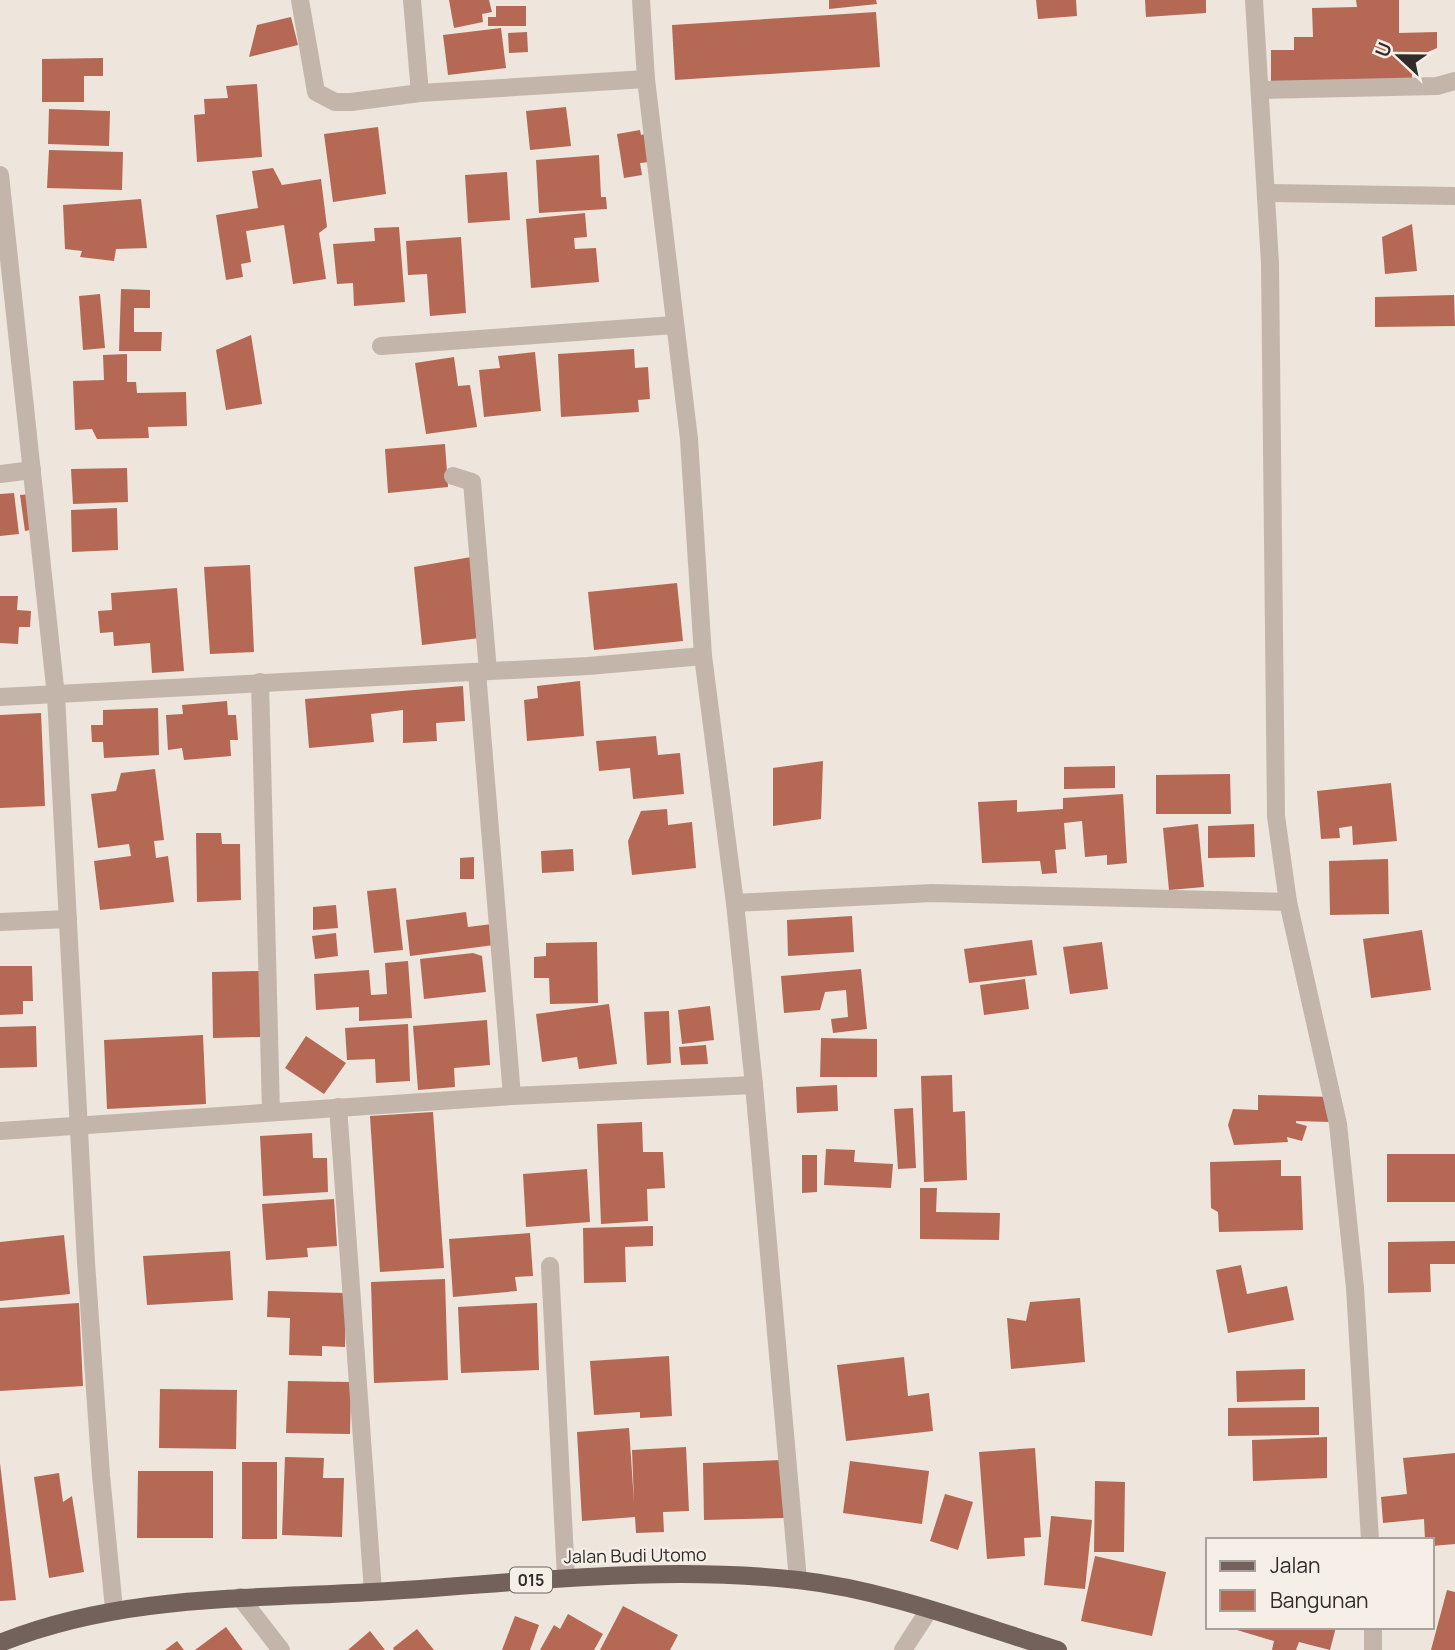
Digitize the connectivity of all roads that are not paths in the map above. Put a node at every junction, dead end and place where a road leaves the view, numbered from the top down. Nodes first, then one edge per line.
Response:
1 (300, 0) edge
2 (412, 0) edge
3 (642, 0) edge
4 (1254, 0) edge
5 (646, 79) junction
6 (1455, 81) edge
7 (1259, 90) junction
8 (420, 93) junction
9 (0, 175) edge
10 (1266, 193) junction
11 (1455, 195) edge
12 (674, 325) junction
13 (382, 346) dead end
14 (32, 470) junction
15 (0, 474) edge
16 (453, 476) dead end
17 (703, 656) junction
18 (483, 672) junction
19 (260, 682) junction
20 (56, 696) junction
21 (0, 697) edge
22 (1288, 902) junction
23 (735, 903) junction
24 (68, 919) junction
25 (0, 922) edge
26 (754, 1085) junction
27 (512, 1096) junction
28 (338, 1107) junction
29 (271, 1112) junction
30 (79, 1123) junction
31 (0, 1131) edge
32 (550, 1266) dead end
33 (1370, 1538) edge
34 (566, 1577) junction
35 (798, 1580) junction
36 (373, 1592) junction
37 (240, 1597) junction
38 (114, 1609) junction
39 (929, 1610) junction
40 (1373, 1629) edge
41 (0, 1643) edge
42 (281, 1650) edge
43 (903, 1650) edge
44 (1058, 1650) edge
45 (1373, 1650) edge

1 - 8 street
2 - 8 street
3 - 5 street
4 - 7 street
5 - 8 street
5 - 12 street
6 - 7 street
7 - 10 street
9 - 14 street
10 - 11 street
10 - 22 street
12 - 13 street
12 - 17 street
14 - 15 street
14 - 20 street
16 - 18 street
17 - 18 street
17 - 23 street
18 - 19 street
18 - 27 street
19 - 20 street
19 - 29 street
20 - 21 street
20 - 24 street
22 - 23 street
22 - 33 street
23 - 26 street
24 - 25 street
24 - 30 street
26 - 27 street
26 - 35 street
27 - 28 street
28 - 29 street
28 - 36 street
29 - 30 street
30 - 31 street
30 - 38 street
32 - 34 street
34 - 35 main road, Jalan Budi Utomo / 015
34 - 36 main road, Jalan Budi Utomo / 015
35 - 39 main road, Jalan Budi Utomo / 015
36 - 37 main road, Jalan Budi Utomo / 015
37 - 38 main road, Jalan Budi Utomo / 015
37 - 42 street
38 - 41 main road, Jalan Budi Utomo / 015
39 - 43 street
39 - 44 main road, Jalan Budi Utomo / 015
40 - 45 street

